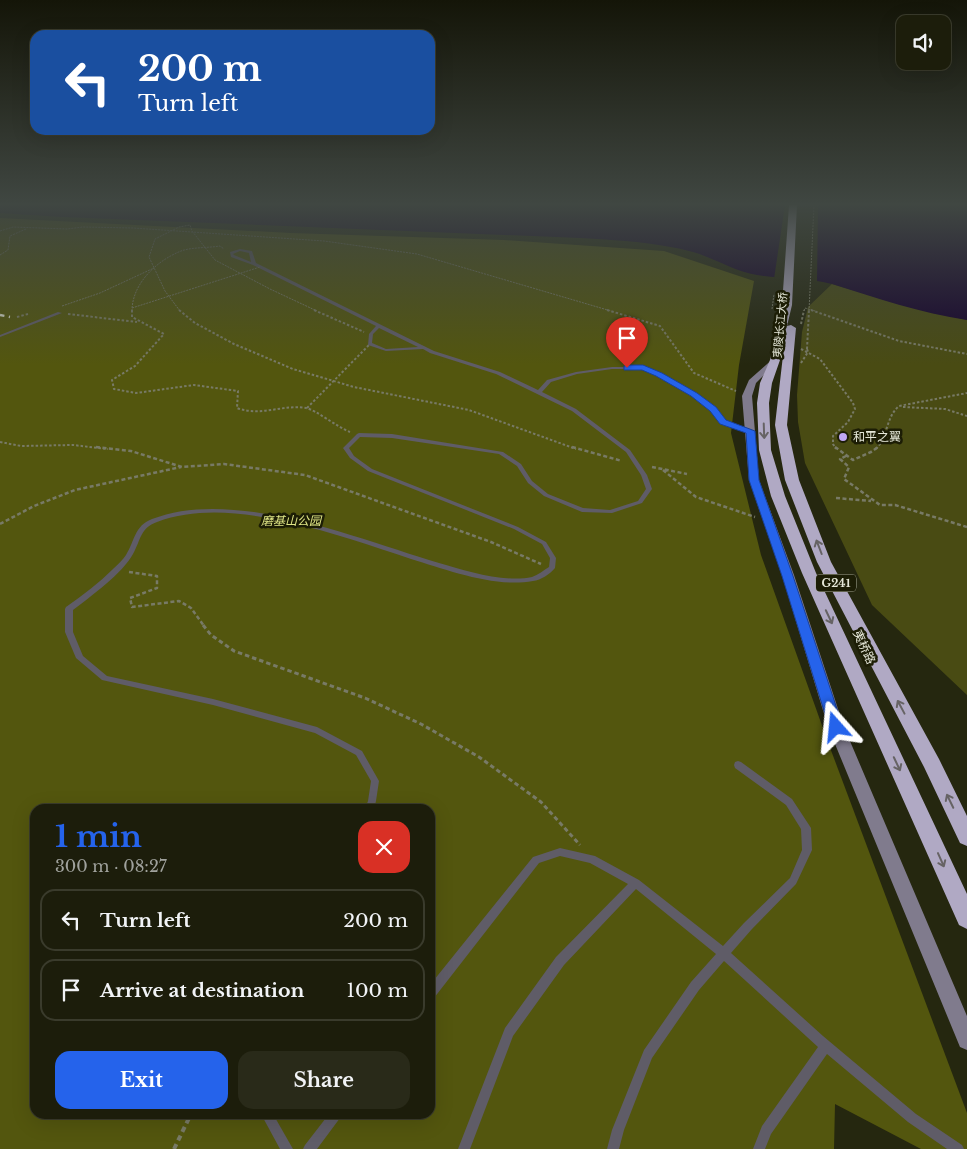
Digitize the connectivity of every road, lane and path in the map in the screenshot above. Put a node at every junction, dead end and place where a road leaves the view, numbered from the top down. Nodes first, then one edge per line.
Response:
1 (150, 259) edge
2 (169, 259) edge
3 (213, 259) edge
4 (239, 259) edge
5 (253, 259) edge
6 (433, 259) edge
7 (790, 259) edge
8 (793, 259) edge
9 (811, 259) edge
10 (254, 264) junction
11 (155, 267) junction
12 (260, 267) junction
13 (60, 307) dead end
14 (132, 308) junction
15 (60, 313) junction
16 (17, 317) dead end
17 (138, 322) junction
18 (378, 326) junction
19 (800, 327) dead end
20 (371, 334) junction
21 (2, 336) dead end
22 (370, 344) junction
23 (422, 348) junction
24 (798, 348) dead end
25 (807, 349) dead end
26 (967, 354) edge
27 (776, 360) junction
28 (776, 385) junction
29 (539, 392) junction
30 (967, 393) edge
31 (747, 396) junction
32 (899, 406) junction
33 (307, 408) junction
34 (967, 416) edge
35 (751, 434) junction
36 (358, 435) junction
37 (0, 442) edge
38 (846, 456) junction
39 (637, 464) junction
40 (182, 467) junction
41 (662, 469) junction
42 (687, 474) dead end
43 (836, 498) dead end
44 (872, 501) junction
45 (769, 522) junction
46 (0, 524) edge
47 (967, 527) edge
48 (552, 568) junction
49 (115, 572) junction
50 (738, 765) dead end
51 (370, 804) edge
52 (967, 837) edge
53 (592, 859) junction
54 (636, 883) junction
55 (967, 918) edge
56 (724, 953) junction
57 (435, 988) edge
58 (967, 1040) edge
59 (826, 1045) junction
60 (189, 1119) edge
61 (270, 1119) edge
62 (332, 1119) edge
63 (174, 1149) edge
64 (287, 1149) edge
65 (309, 1149) edge
66 (464, 1149) edge
67 (613, 1149) edge
68 (758, 1149) edge
69 (958, 1149) edge

1 - 11 path
2 - 11 path
3 - 20 path
4 - 10 lane
5 - 10 lane
6 - 31 path
7 - 27 highway, 夷陵长江大桥 / G241
8 - 28 highway, 夷陵长江大桥 / G241
9 - 25 path, bridge
10 - 12 lane
11 - 13 path
11 - 14 path
11 - 39 path
12 - 14 path, bridge
12 - 18 lane
14 - 17 path
15 - 16 path
15 - 17 path
15 - 21 lane
17 - 33 path
18 - 20 lane
18 - 23 lane
19 - 26 path
20 - 22 lane
22 - 23 lane
22 - 33 path, bridge
23 - 29 lane
24 - 38 path
27 - 28 highway, 夷陵长江大桥 / G241
27 - 31 street
52 -> 28 highway, 夷桥路 / G241
28 -> 55 highway, 夷桥路 / G241
29 - 35 lane
29 - 39 lane
30 - 32 path
31 - 35 street
32 - 34 path
32 - 38 path
33 - 36 path
35 - 45 street
36 - 39 lane
36 - 48 lane
37 - 40 path
38 - 44 path
39 - 41 path
40 - 46 path
40 - 48 path
41 - 42 path
41 - 45 path
43 - 44 path
44 - 47 path
45 - 58 street
48 - 49 lane
49 - 51 lane
49 - 53 path
50 - 56 lane
53 - 54 lane
53 - 57 lane
54 - 56 lane
54 - 66 lane
56 - 59 lane
56 - 67 lane
59 - 68 lane
59 - 69 lane
60 - 63 path
61 - 64 lane
62 - 65 lane

